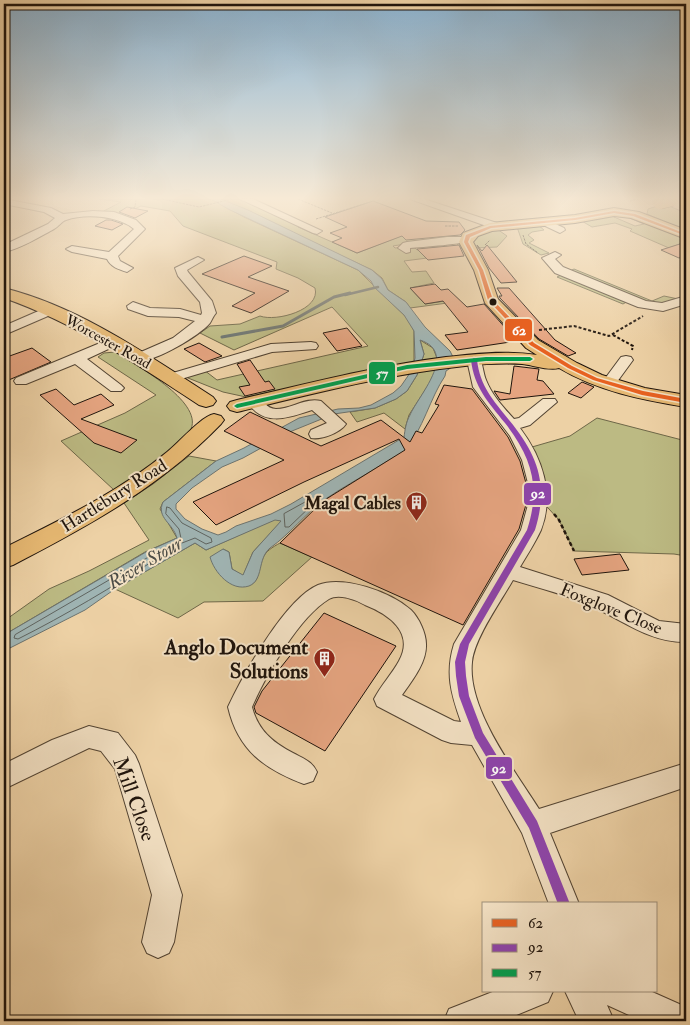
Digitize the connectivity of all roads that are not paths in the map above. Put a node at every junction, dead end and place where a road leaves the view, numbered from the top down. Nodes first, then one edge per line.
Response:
1 (119, 247) edge
2 (406, 247) edge
3 (467, 247) edge
4 (72, 249) dead end
5 (406, 250) dead end
6 (112, 256) junction
7 (552, 257) road end
8 (198, 260) dead end
9 (127, 268) dead end
10 (4, 293) edge
11 (686, 300) edge
12 (133, 306) dead end
13 (50, 310) junction
14 (205, 320) junction
15 (4, 331) edge
16 (521, 334) junction
17 (112, 342) junction
18 (310, 346) dead end
19 (77, 358) junction
20 (139, 358) junction
21 (474, 360) junction
22 (626, 360) road end
23 (171, 378) junction
24 (21, 381) dead end
25 (602, 381) junction
26 (116, 388) dead end
27 (686, 401) edge
28 (549, 402) dead end
29 (246, 404) junction
30 (210, 411) junction
31 (510, 425) junction
32 (317, 434) dead end
33 (4, 559) edge
34 (508, 570) junction
35 (686, 633) edge
36 (479, 735) junction
37 (304, 772) dead end
38 (686, 775) edge
39 (4, 777) edge
40 (533, 825) junction
41 (563, 902) edge
42 (158, 942) dead end
43 (534, 992) edge
44 (582, 992) edge
45 (614, 992) edge
46 (461, 1021) edge
47 (597, 1021) edge
48 (679, 1021) edge

1 - 6 street
2 - 5 street
3 - 16 main road
4 - 6 street
6 - 9 street
7 - 11 street
8 - 14 street
10 - 13 main road, Worcester Road
12 - 14 street
13 - 15 street
13 - 17 main road, Worcester Road
14 - 20 street
16 - 21 main road
16 - 25 main road
17 - 19 street
17 - 20 main road, Worcester Road
18 - 23 street
19 - 24 street
19 - 26 street
20 - 23 main road, Worcester Road
21 - 25 main road
21 - 29 main road
21 - 31 street
22 - 25 street
23 - 30 main road, Worcester Road
25 - 27 main road
28 - 31 street
29 - 30 main road
29 - 32 street
30 - 33 main road, Hartlebury Road
31 - 34 street
34 - 35 street, Foxglove Close
34 - 36 street
36 - 37 street
36 - 40 street
38 - 40 street
39 - 42 street, Mill Close
40 - 41 street
43 - 46 street
44 - 47 street
45 - 48 street

